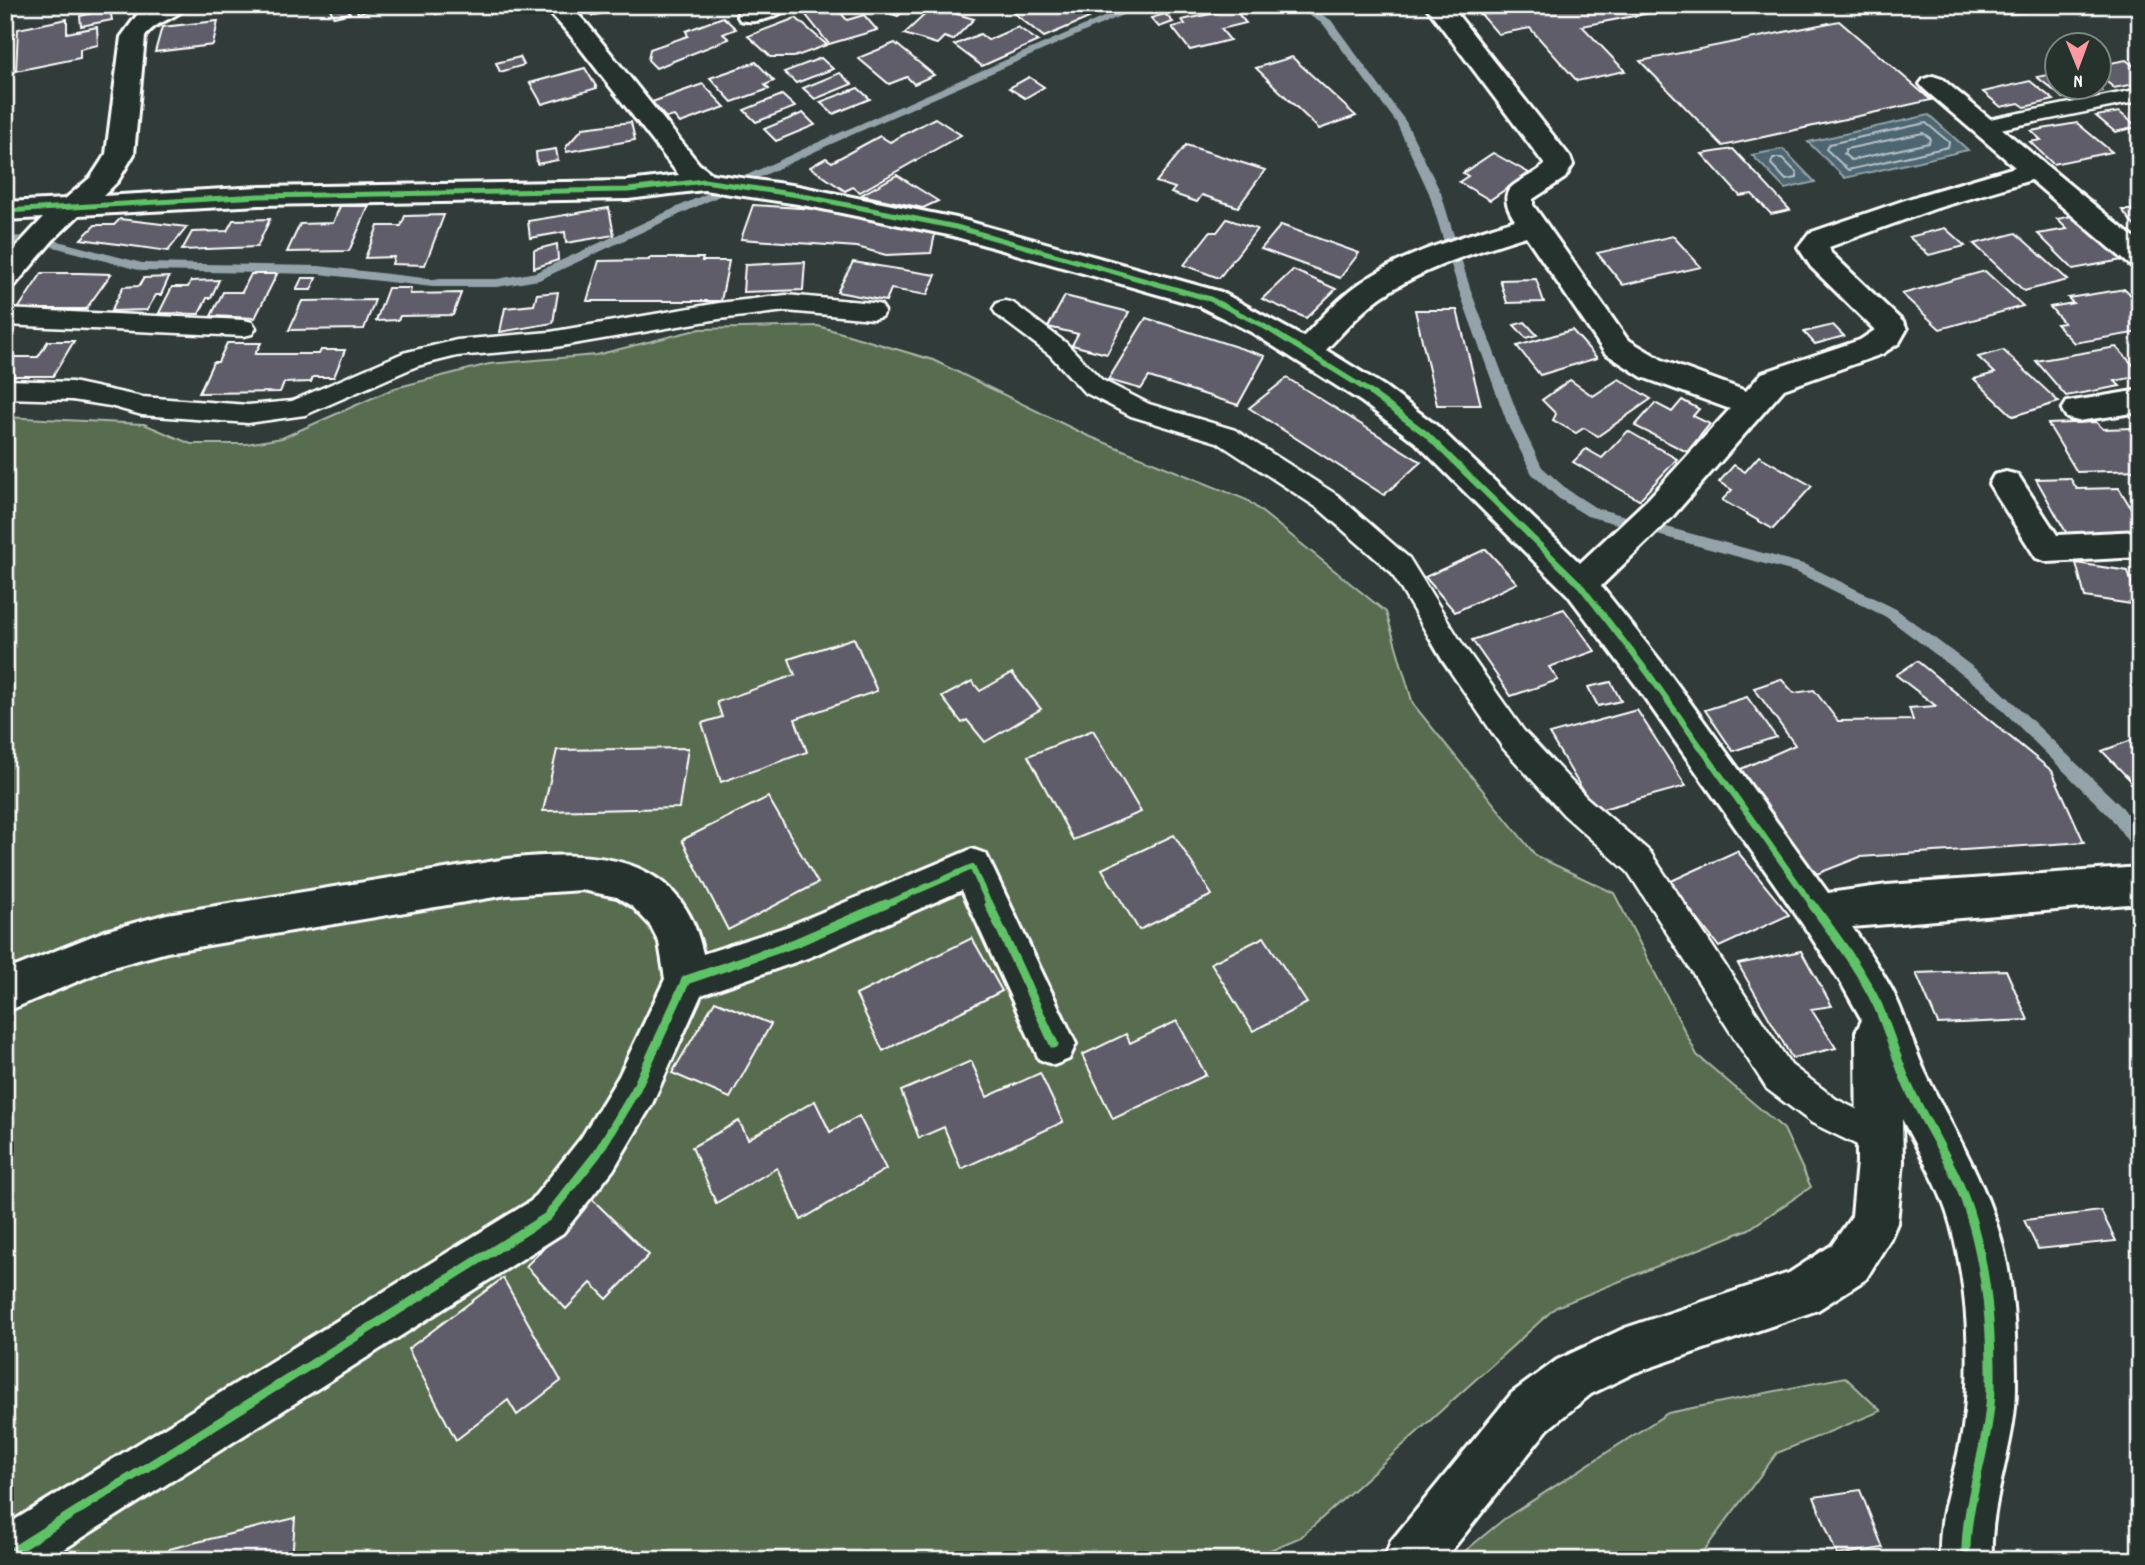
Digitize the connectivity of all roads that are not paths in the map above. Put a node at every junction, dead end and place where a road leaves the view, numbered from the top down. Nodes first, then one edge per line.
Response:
1 (175, 5) edge
2 (555, 5) edge
3 (778, 5) edge
4 (1437, 5) edge
5 (749, 15) dead end
6 (1933, 84) dead end
7 (2140, 95) edge
8 (1985, 127) junction
9 (2038, 170) junction
10 (704, 181) junction
11 (5, 211) edge
12 (65, 214) junction
13 (1533, 224) junction
14 (2140, 258) edge
15 (5, 278) edge
16 (1005, 309) dead end
17 (873, 311) dead end
18 (5, 317) edge
19 (244, 328) dead end
20 (1305, 353) junction
21 (5, 389) edge
22 (2140, 401) edge
23 (1750, 404) junction
24 (2078, 410) dead end
25 (2006, 484) dead end
26 (2140, 544) edge
27 (1580, 585) junction
28 (2140, 885) edge
29 (1818, 913) junction
30 (686, 979) junction
31 (5, 992) edge
32 (1877, 1005) junction
33 (1054, 1044) dead end
34 (1880, 1139) junction
35 (5, 1556) edge
36 (1410, 1560) edge
37 (1966, 1560) edge

1 - 12 street
2 - 10 street
3 - 5 street
4 - 13 street
6 - 8 street
7 - 8 lane
8 - 9 street
9 - 14 street
9 - 23 street
10 - 12 street
10 - 20 street
11 - 12 street
12 - 15 street
13 - 20 street
13 - 23 street
16 - 34 lane
17 - 21 lane
18 - 19 lane
20 - 27 street
22 - 24 street
23 - 27 street
25 - 26 street
27 - 29 street
28 - 29 street
29 - 32 street
30 - 31 street
30 - 33 street
30 - 35 street
32 - 34 street
32 - 37 street
34 - 36 street

